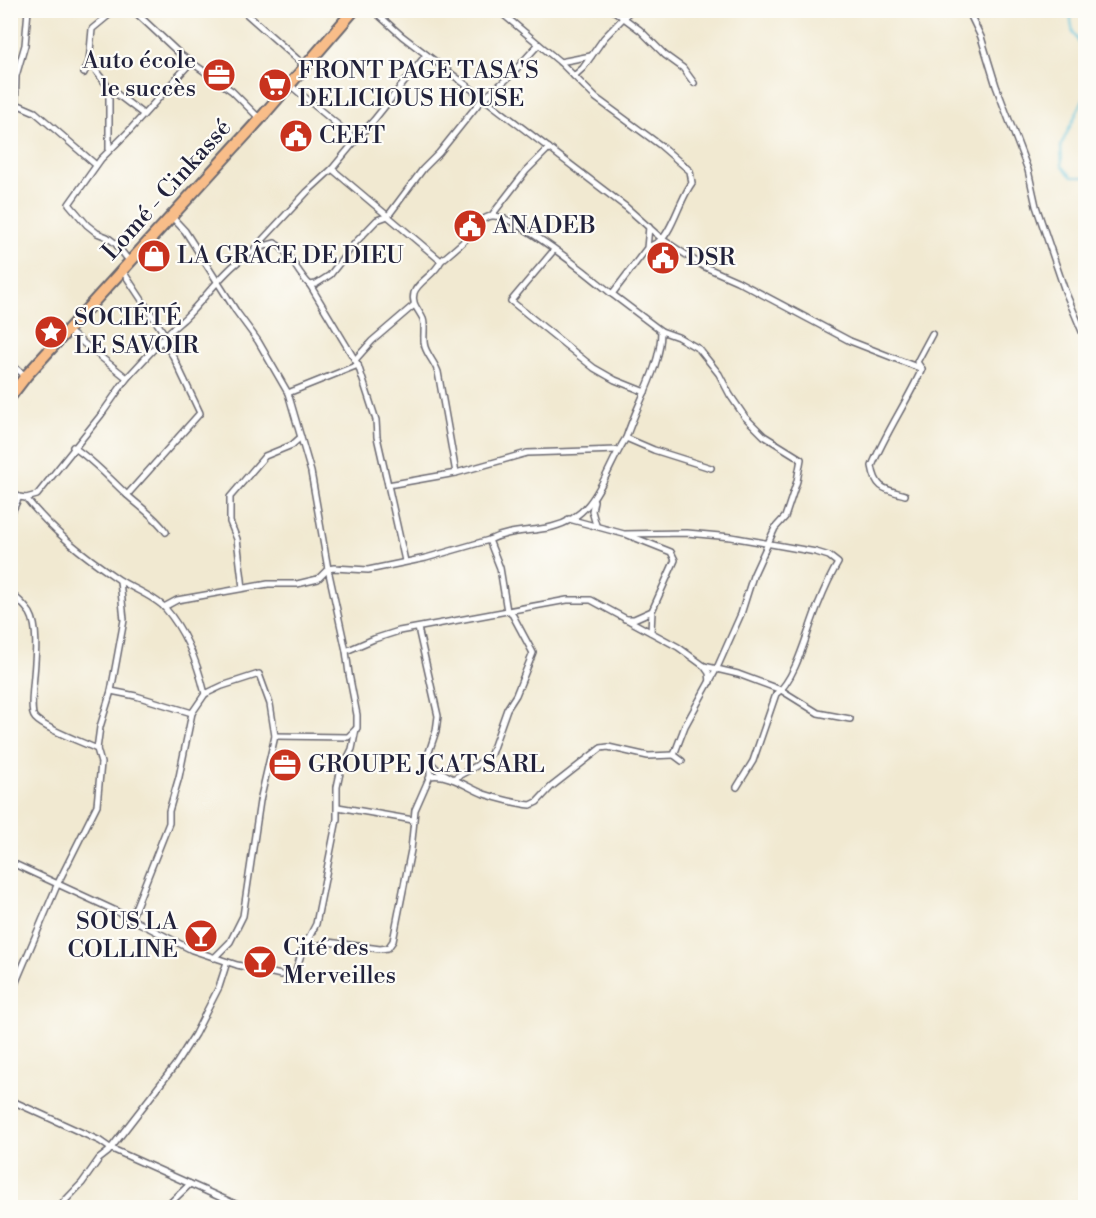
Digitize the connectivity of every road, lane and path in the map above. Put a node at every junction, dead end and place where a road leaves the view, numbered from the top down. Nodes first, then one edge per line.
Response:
1 (28, 10) edge
2 (115, 10) edge
3 (133, 10) edge
4 (242, 10) edge
5 (354, 10) edge
6 (373, 10) edge
7 (498, 10) edge
8 (613, 10) edge
9 (630, 10) edge
10 (968, 10) edge
11 (624, 18) junction
12 (538, 45) junction
13 (426, 54) junction
14 (591, 56) junction
15 (89, 62) junction
16 (191, 62) junction
17 (560, 62) junction
18 (304, 66) junction
19 (84, 73) dead end
20 (574, 76) junction
21 (694, 83) dead end
22 (289, 84) junction
23 (109, 88) junction
24 (483, 98) junction
25 (14, 102) junction
26 (143, 114) junction
27 (260, 119) junction
28 (10, 130) edge
29 (356, 140) junction
30 (549, 148) junction
31 (109, 149) junction
32 (96, 165) junction
33 (332, 169) junction
34 (171, 216) junction
35 (388, 216) junction
36 (492, 216) junction
37 (649, 227) junction
38 (662, 239) junction
39 (647, 248) junction
40 (253, 250) junction
41 (554, 250) junction
42 (441, 261) junction
43 (130, 262) junction
44 (122, 270) junction
45 (218, 281) junction
46 (310, 285) junction
47 (612, 294) junction
48 (414, 305) junction
49 (68, 330) junction
50 (661, 331) junction
51 (932, 334) dead end
52 (164, 338) junction
53 (1086, 341) edge
54 (357, 362) junction
55 (10, 363) edge
56 (922, 369) junction
57 (26, 376) junction
58 (127, 378) junction
59 (645, 392) junction
60 (288, 393) junction
61 (10, 397) edge
62 (301, 437) junction
63 (626, 438) junction
64 (73, 447) junction
65 (618, 450) junction
66 (711, 468) dead end
67 (456, 473) junction
68 (388, 485) junction
69 (10, 491) edge
70 (127, 495) junction
71 (905, 495) dead end
72 (19, 497) junction
73 (26, 498) junction
74 (594, 500) junction
75 (10, 516) edge
76 (569, 519) junction
77 (596, 525) junction
78 (166, 532) dead end
79 (624, 534) junction
80 (489, 540) junction
81 (768, 544) junction
82 (405, 561) junction
83 (328, 569) junction
84 (120, 581) junction
85 (243, 588) junction
86 (10, 593) edge
87 (164, 607) junction
88 (509, 611) junction
89 (651, 611) junction
90 (623, 619) junction
91 (418, 628) junction
92 (651, 632) junction
93 (346, 651) junction
94 (704, 666) junction
95 (717, 668) junction
96 (710, 683) junction
97 (781, 690) junction
98 (111, 691) junction
99 (205, 694) junction
100 (192, 713) junction
101 (850, 720) dead end
102 (357, 728) junction
103 (275, 736) junction
104 (97, 749) junction
105 (674, 755) junction
106 (682, 761) dead end
107 (430, 762) junction
108 (430, 776) junction
109 (453, 778) junction
110 (737, 787) dead end
111 (338, 807) junction
112 (413, 820) junction
113 (10, 862) edge
114 (58, 883) junction
115 (131, 919) junction
116 (302, 951) junction
117 (214, 958) junction
118 (227, 962) junction
119 (296, 971) dead end
120 (281, 975) dead end
121 (10, 996) edge
122 (10, 1100) edge
123 (110, 1148) junction
124 (190, 1184) junction
125 (58, 1208) edge
126 (165, 1208) edge
127 (244, 1208) edge

1 - 25 street
2 - 15 street
3 - 16 street
4 - 18 street
5 - 18 highway, Lomé - Cinkassé
6 - 13 street
7 - 12 street
8 - 11 street
9 - 11 street
10 - 53 street
11 - 14 street
11 - 21 street
12 - 17 street
12 - 24 street
13 - 24 street
13 - 29 street
14 - 17 street
14 - 20 street
15 - 19 street
15 - 23 street
16 - 26 street
16 - 27 street
17 - 20 street
18 - 22 highway, Lomé - Cinkassé
20 - 38 street
22 - 27 highway, Lomé - Cinkassé
22 - 29 street
23 - 26 street
23 - 31 street
24 - 30 street
24 - 35 street
25 - 28 street
25 - 32 street
26 - 31 street
27 - 34 highway, Lomé - Cinkassé
29 - 33 street
30 - 36 street
30 - 37 street
31 - 32 street
32 - 43 street
33 - 35 street
33 - 40 street
34 - 43 highway, Lomé - Cinkassé
34 - 45 street
35 - 42 street
35 - 46 street
36 - 41 street
36 - 42 street
37 - 38 street
37 - 39 street
38 - 39 street
38 - 56 street
39 - 47 street
40 - 45 street
40 - 46 street
41 - 47 street
41 - 59 street
42 - 48 street
43 - 44 highway, Lomé - Cinkassé
44 - 49 highway, Lomé - Cinkassé
44 - 52 street
45 - 52 street
45 - 60 street
46 - 54 street
47 - 50 street
48 - 54 street
48 - 67 street
49 - 57 highway, Lomé - Cinkassé
49 - 58 street
50 - 59 street
50 - 81 street
51 - 56 street
52 - 58 street
52 - 70 street
54 - 60 street
54 - 68 street
55 - 57 street
56 - 71 street
57 - 61 highway, Lomé - Cinkassé
58 - 64 street
59 - 63 street
60 - 62 street
62 - 83 street
62 - 85 street
63 - 65 street
63 - 66 street
64 - 70 street
64 - 73 street
65 - 67 street
65 - 74 street
67 - 68 street
68 - 82 street
69 - 72 street
70 - 78 street
72 - 73 street
72 - 75 street
73 - 84 street
74 - 76 street
74 - 77 street
76 - 77 street
76 - 80 street
77 - 79 street
79 - 81 street
79 - 89 street
80 - 82 street
80 - 88 street
81 - 95 street
81 - 97 street
82 - 83 street
83 - 85 street
83 - 93 street
84 - 87 street
84 - 98 street
85 - 87 street
86 - 104 street
87 - 99 street
88 - 90 street
88 - 91 street
88 - 109 street
89 - 90 street
89 - 92 street
90 - 92 street
91 - 93 street
91 - 107 street
92 - 94 street
93 - 102 street
94 - 95 street
94 - 96 street
95 - 96 street
95 - 97 street
96 - 105 street
97 - 101 street
97 - 110 street
98 - 100 street
98 - 104 street
99 - 100 street
99 - 103 street
100 - 115 street
102 - 103 street
102 - 111 street
103 - 117 street
104 - 114 street
105 - 106 street
105 - 109 street
107 - 108 street
107 - 109 street
108 - 109 street
108 - 112 street
111 - 112 street
111 - 116 street
112 - 116 street
113 - 114 street
114 - 115 street
114 - 121 street
115 - 117 street
116 - 119 street
117 - 118 street
118 - 120 street
118 - 123 street
122 - 123 street
123 - 124 street
123 - 125 street
124 - 126 street
124 - 127 street

